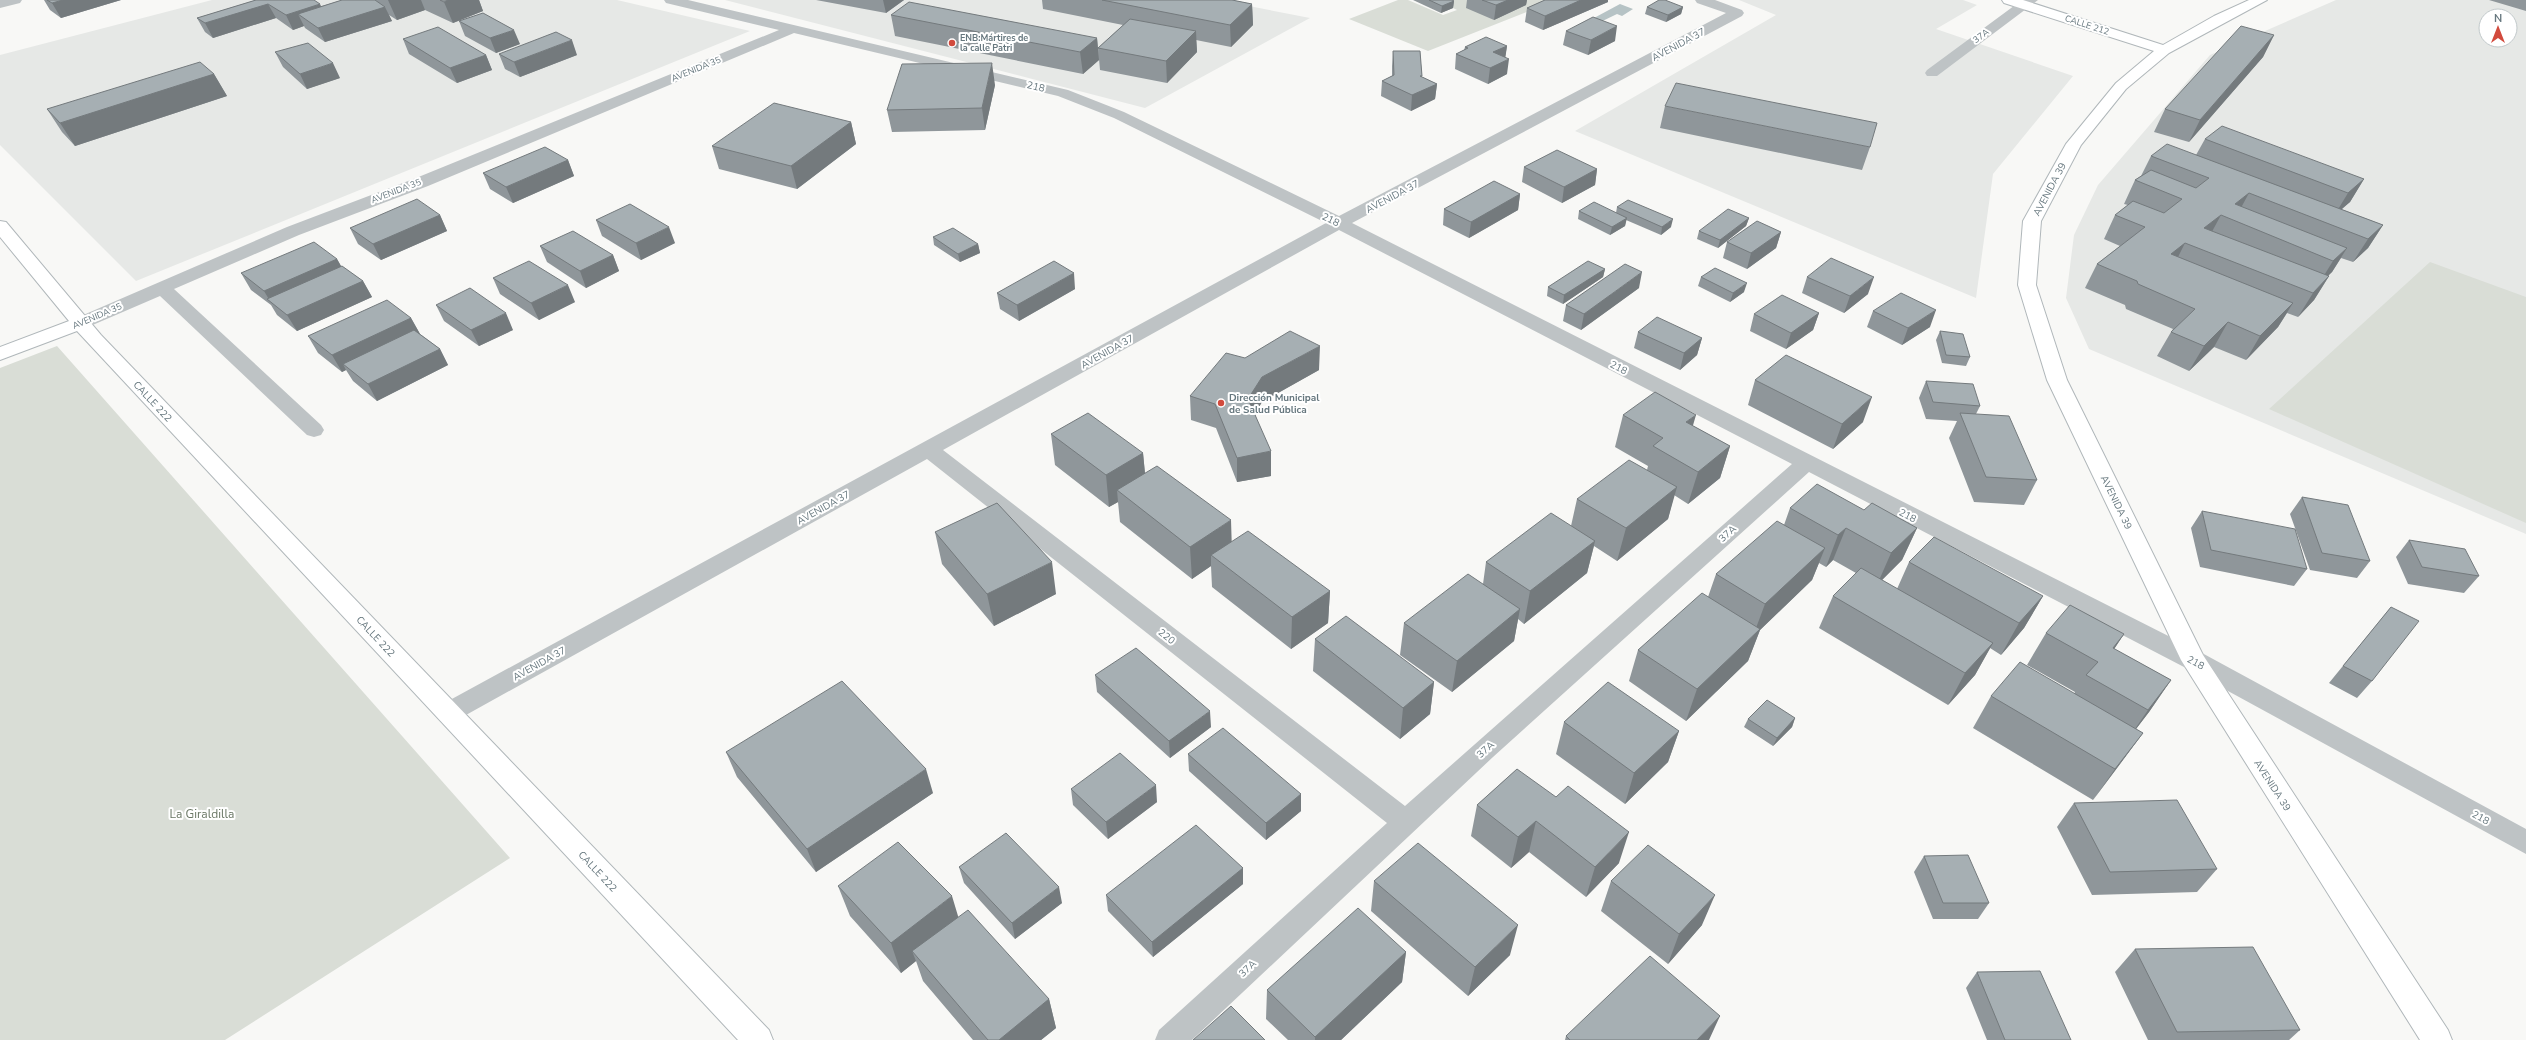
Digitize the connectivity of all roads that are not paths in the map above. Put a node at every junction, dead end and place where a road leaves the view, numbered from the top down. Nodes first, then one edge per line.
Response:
1 (15, 0) edge
2 (671, 0) edge
3 (1702, 0) edge
4 (2009, 0) edge
5 (2260, 0) edge
6 (2028, 2) edge
7 (0, 4) edge
8 (793, 29) junction
9 (2164, 50) junction
10 (1932, 73) dead end
11 (1339, 223) junction
12 (0, 226) edge
13 (162, 288) junction
14 (81, 323) junction
15 (0, 354) edge
16 (314, 430) dead end
17 (928, 449) junction
18 (1806, 463) junction
19 (2193, 660) junction
20 (448, 713) junction
21 (1406, 822) junction
22 (2526, 842) edge
23 (758, 1040) edge
24 (1170, 1040) edge
25 (2437, 1040) edge

1 - 7 street
2 - 8 street, 218
3 - 11 street, AVENIDA 37
4 - 6 street, CALLE 212
5 - 9 street, AVENIDA 39
6 - 9 street, CALLE 212
6 - 10 street, 37A
8 - 11 street, 218
8 - 13 street, AVENIDA 35
9 - 19 street, AVENIDA 39
11 - 17 street, AVENIDA 37
11 - 18 street, 218
12 - 14 street, CALLE 222
13 - 14 street, AVENIDA 35
13 - 16 street
14 - 15 street, AVENIDA 35
14 - 20 street, CALLE 222
17 - 20 street, AVENIDA 37
17 - 21 street, 220
18 - 19 street, 218
18 - 21 street, 37A
19 - 22 street, 218
19 - 25 street, AVENIDA 39
20 - 23 street, CALLE 222
21 - 24 street, 37A

